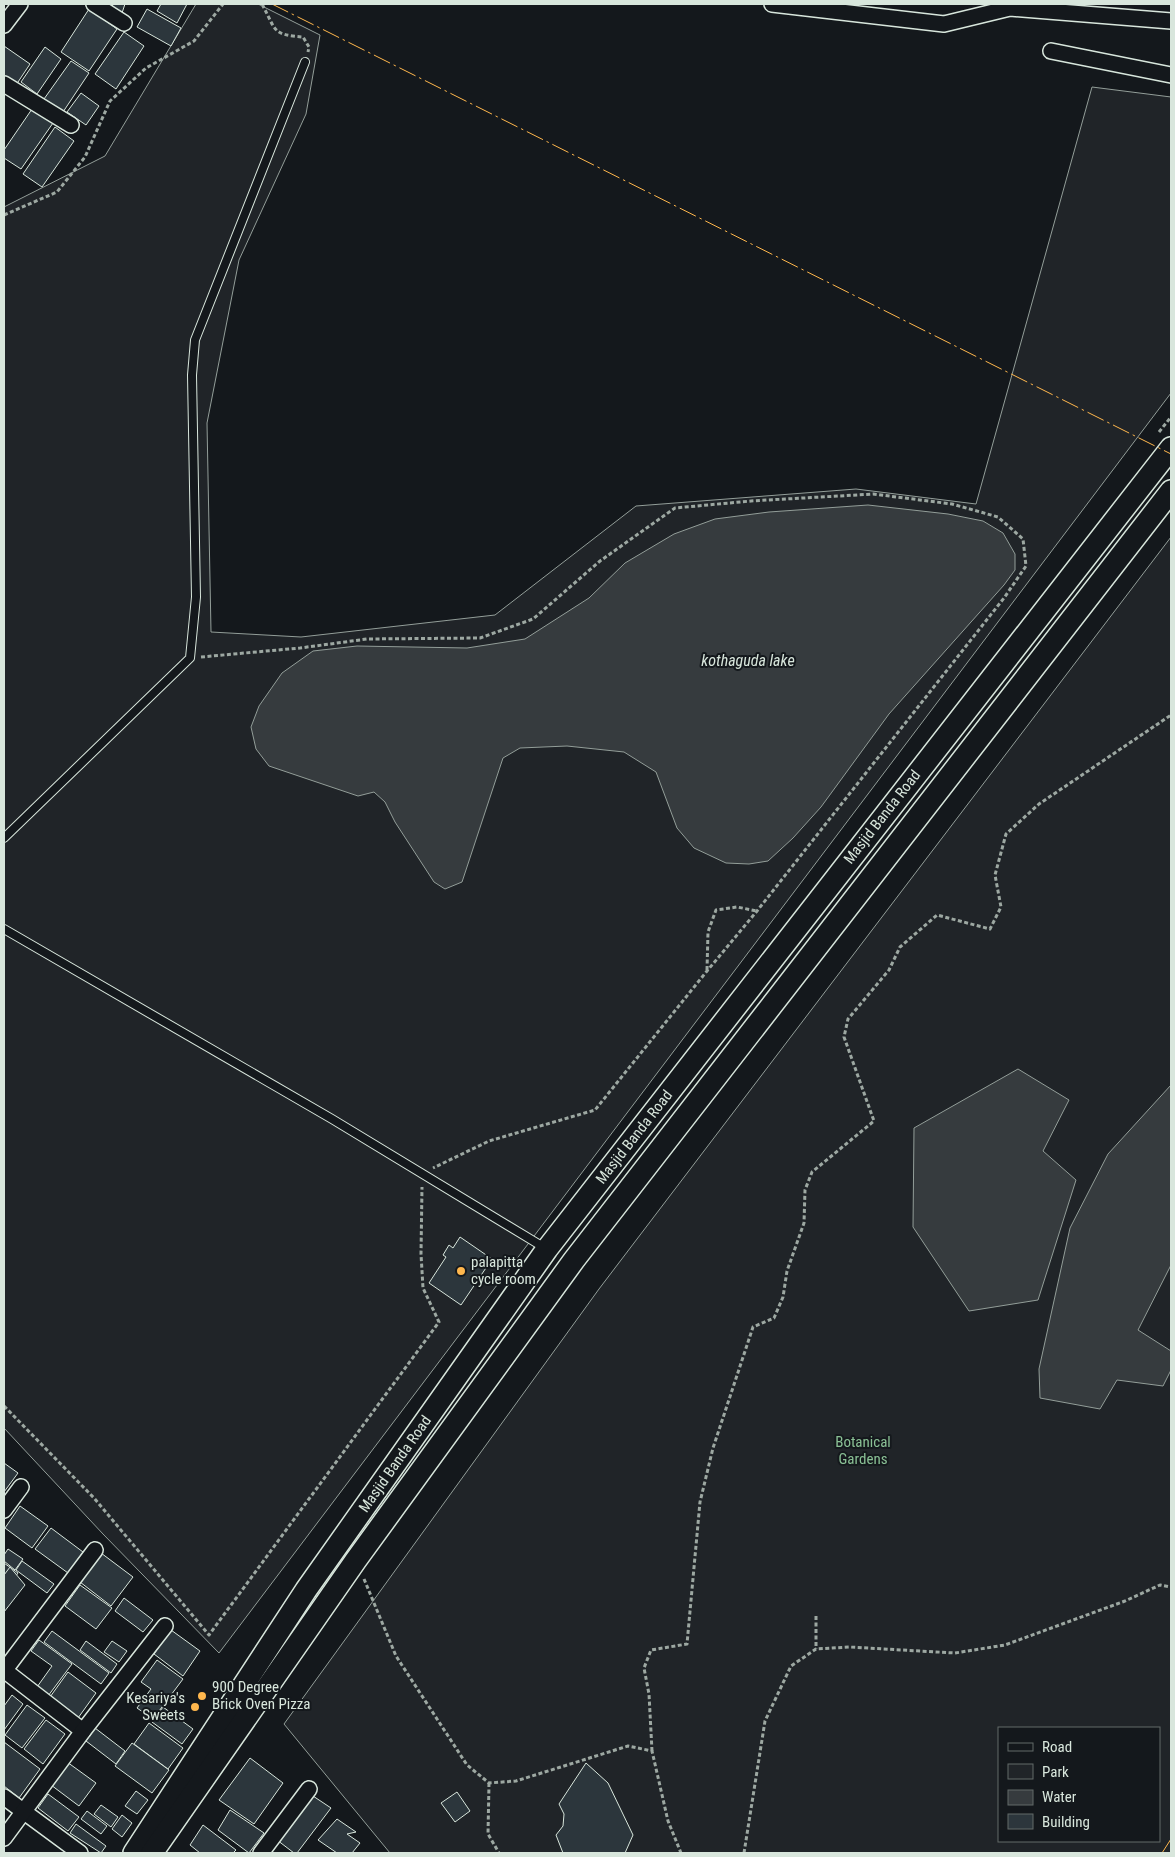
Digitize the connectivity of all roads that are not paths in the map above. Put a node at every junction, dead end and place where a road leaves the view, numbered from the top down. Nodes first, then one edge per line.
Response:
1 (20, 4) edge
2 (94, 4) edge
3 (772, 4) edge
4 (1010, 6) edge
5 (895, 11) edge
6 (1171, 21) edge
7 (124, 24) dead end
8 (4, 25) edge
9 (1051, 51) dead end
10 (305, 62) road end
11 (1171, 75) edge
12 (4, 84) edge
13 (71, 126) dead end
14 (1171, 448) edge
15 (1171, 491) edge
16 (4, 838) edge
17 (4, 929) edge
18 (547, 1249) junction
19 (21, 1487) dead end
20 (4, 1510) edge
21 (95, 1550) dead end
22 (165, 1626) dead end
23 (281, 1628) junction
24 (299, 1640) junction
25 (4, 1671) edge
26 (83, 1731) junction
27 (309, 1789) dead end
28 (4, 1797) edge
29 (23, 1812) junction
30 (4, 1838) edge
31 (80, 1853) edge
32 (134, 1853) edge
33 (152, 1853) edge
34 (261, 1853) edge

1 - 8 street
2 - 7 street
3 - 5 street
4 - 5 street
4 - 6 street
9 - 11 street
10 - 16 lane
12 - 13 street
14 - 18 main road, Masjid Banda Road
15 - 24 main road, Masjid Banda Road
17 - 18 lane
18 - 23 main road, Masjid Banda Road
19 - 20 street
21 - 25 street
22 - 26 street
23 - 24 main road
23 - 32 main road, Masjid Banda Road
24 - 33 main road, Masjid Banda Road
25 - 26 street
26 - 29 street
27 - 34 street
28 - 29 street
29 - 30 street
29 - 31 street

